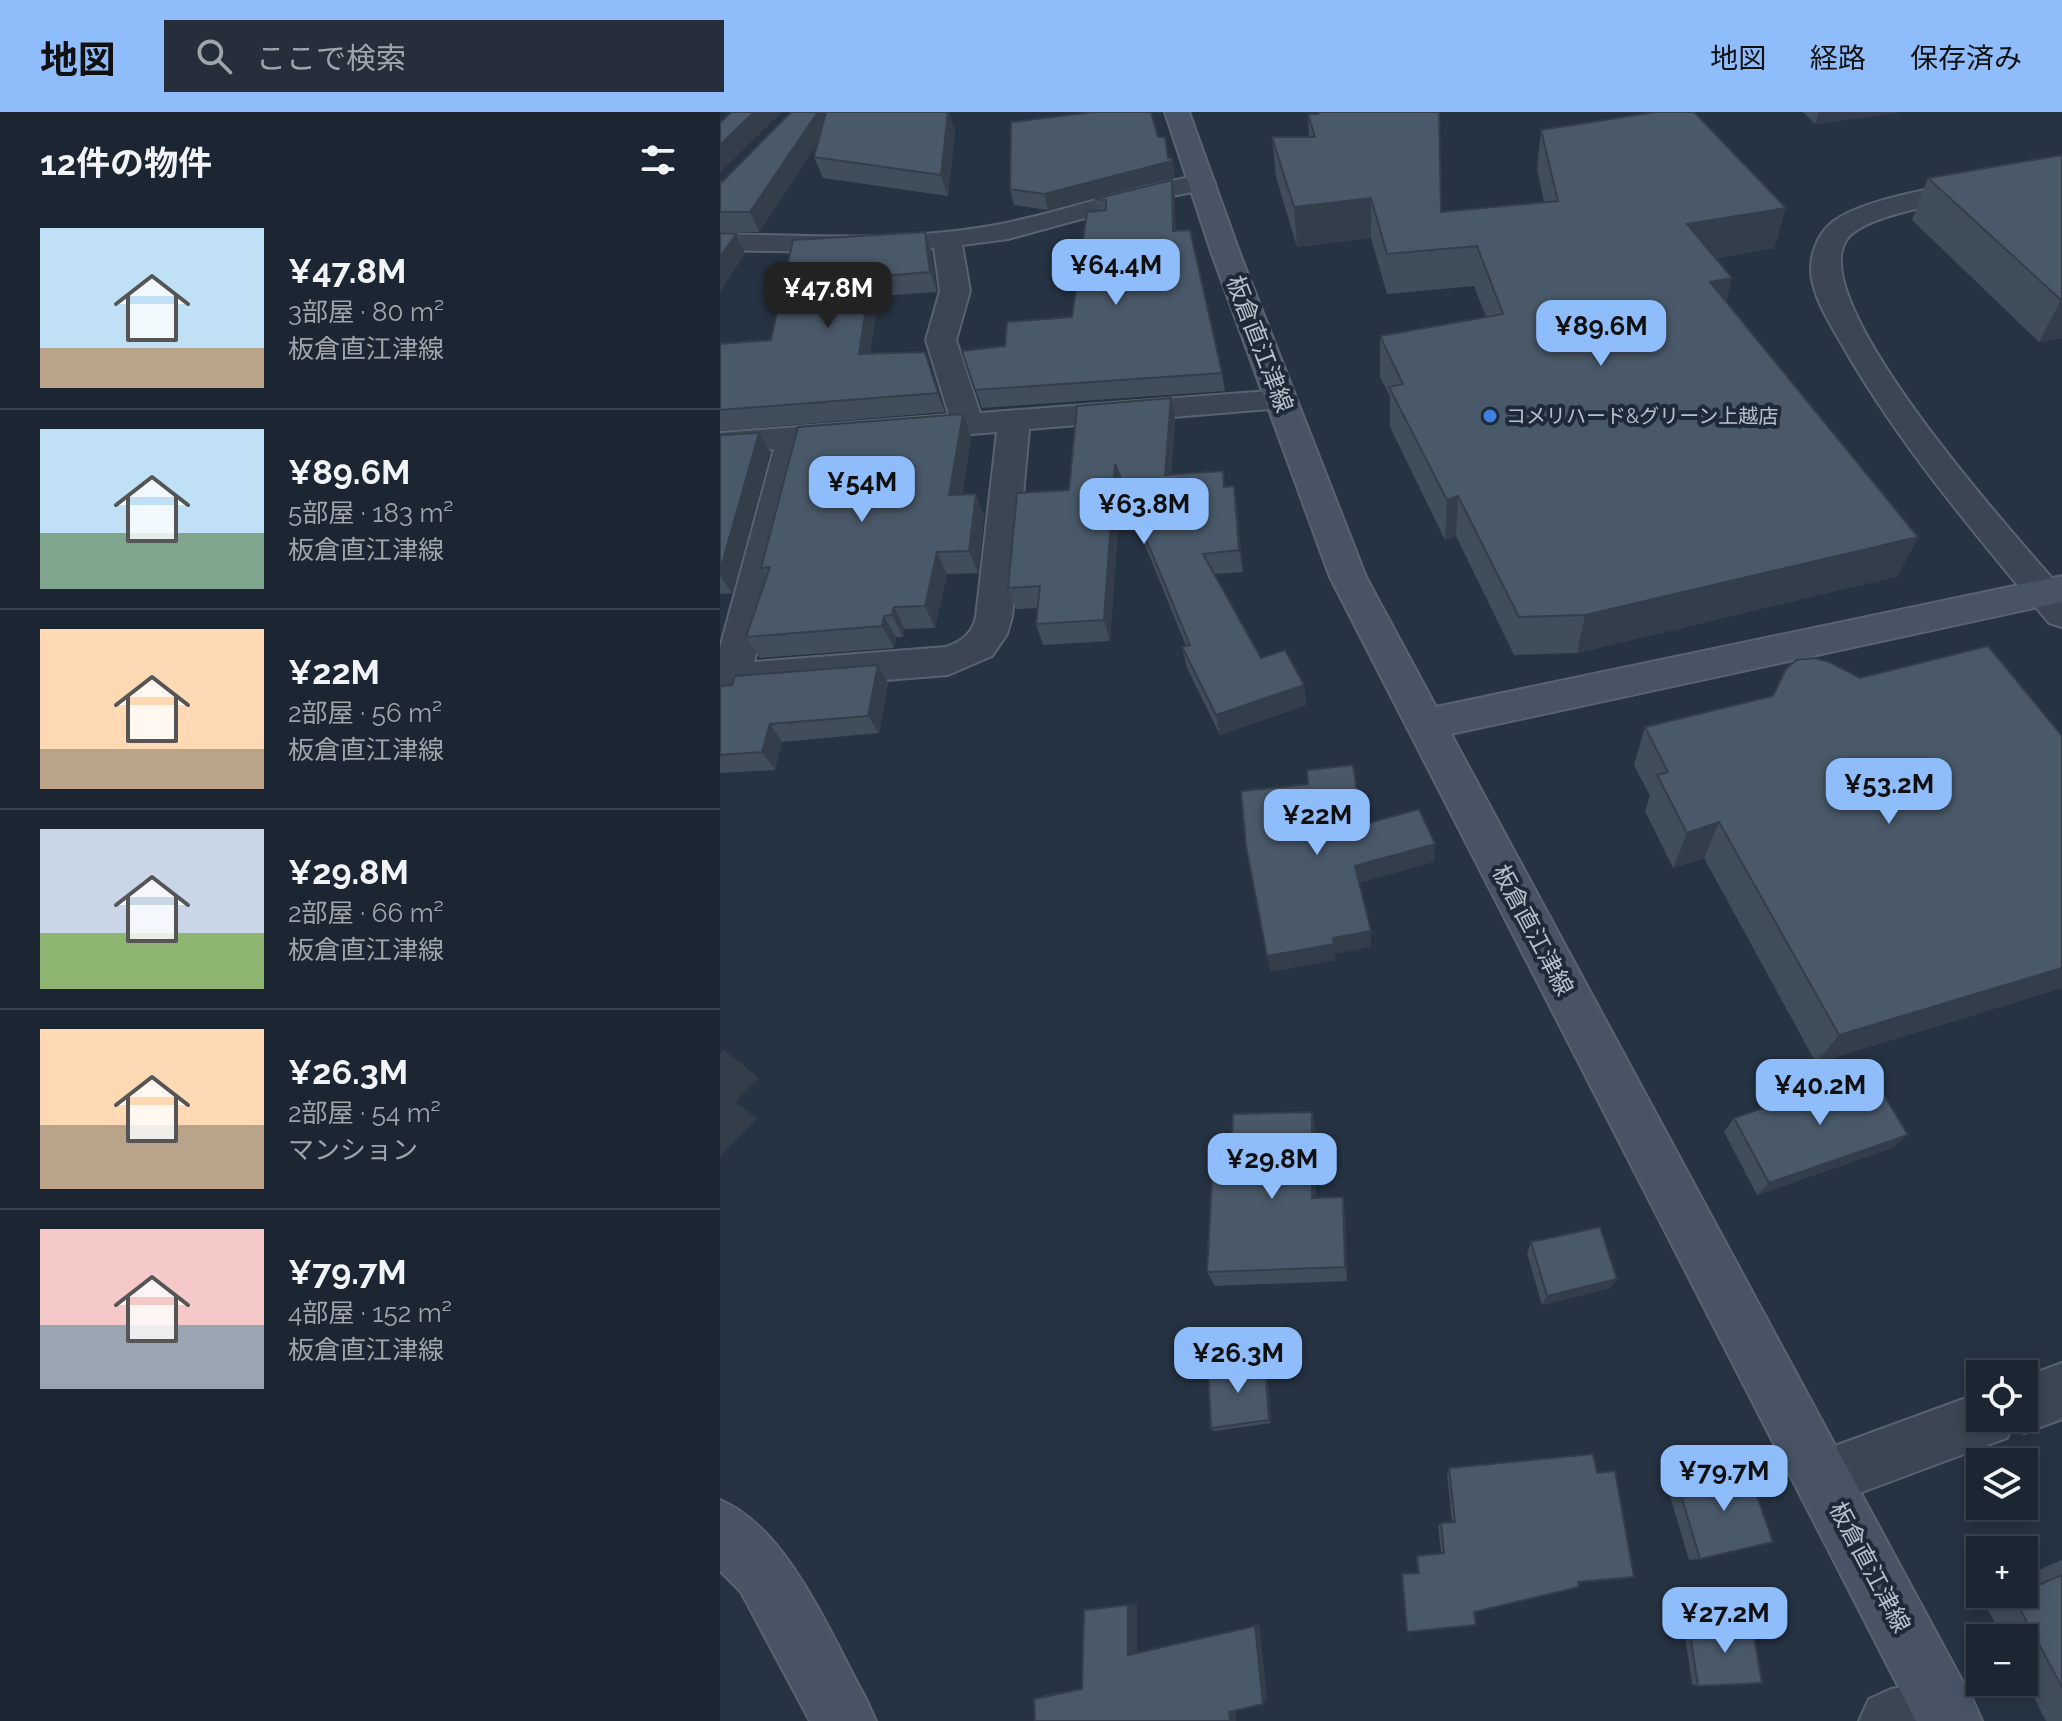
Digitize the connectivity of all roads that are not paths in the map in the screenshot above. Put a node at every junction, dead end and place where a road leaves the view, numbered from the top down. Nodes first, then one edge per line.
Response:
1 (1177, 112) edge
2 (2062, 178) edge
3 (1202, 183) junction
4 (947, 239) junction
5 (720, 242) edge
6 (1281, 400) junction
7 (1014, 420) junction
8 (968, 424) junction
9 (793, 439) junction
10 (720, 443) edge
11 (2056, 599) edge
12 (725, 678) edge
13 (1425, 724) junction
14 (2062, 1391) edge
15 (2038, 1400) edge
16 (1966, 1426) edge
17 (1822, 1478) junction
18 (720, 1529) edge
19 (1929, 1718) edge
20 (844, 1721) edge

1 - 3 main road, 板倉直江津線
2 - 11 street
3 - 4 street
3 - 6 main road, 板倉直江津線
4 - 5 street
4 - 8 street
6 - 7 street
6 - 13 main road, 板倉直江津線
7 - 8 street
7 - 12 street
8 - 9 street
9 - 10 street
9 - 12 street
11 - 13 main road
13 - 17 main road, 板倉直江津線
14 - 15 street
16 - 17 street
17 - 19 main road, 板倉直江津線
18 - 20 main road

